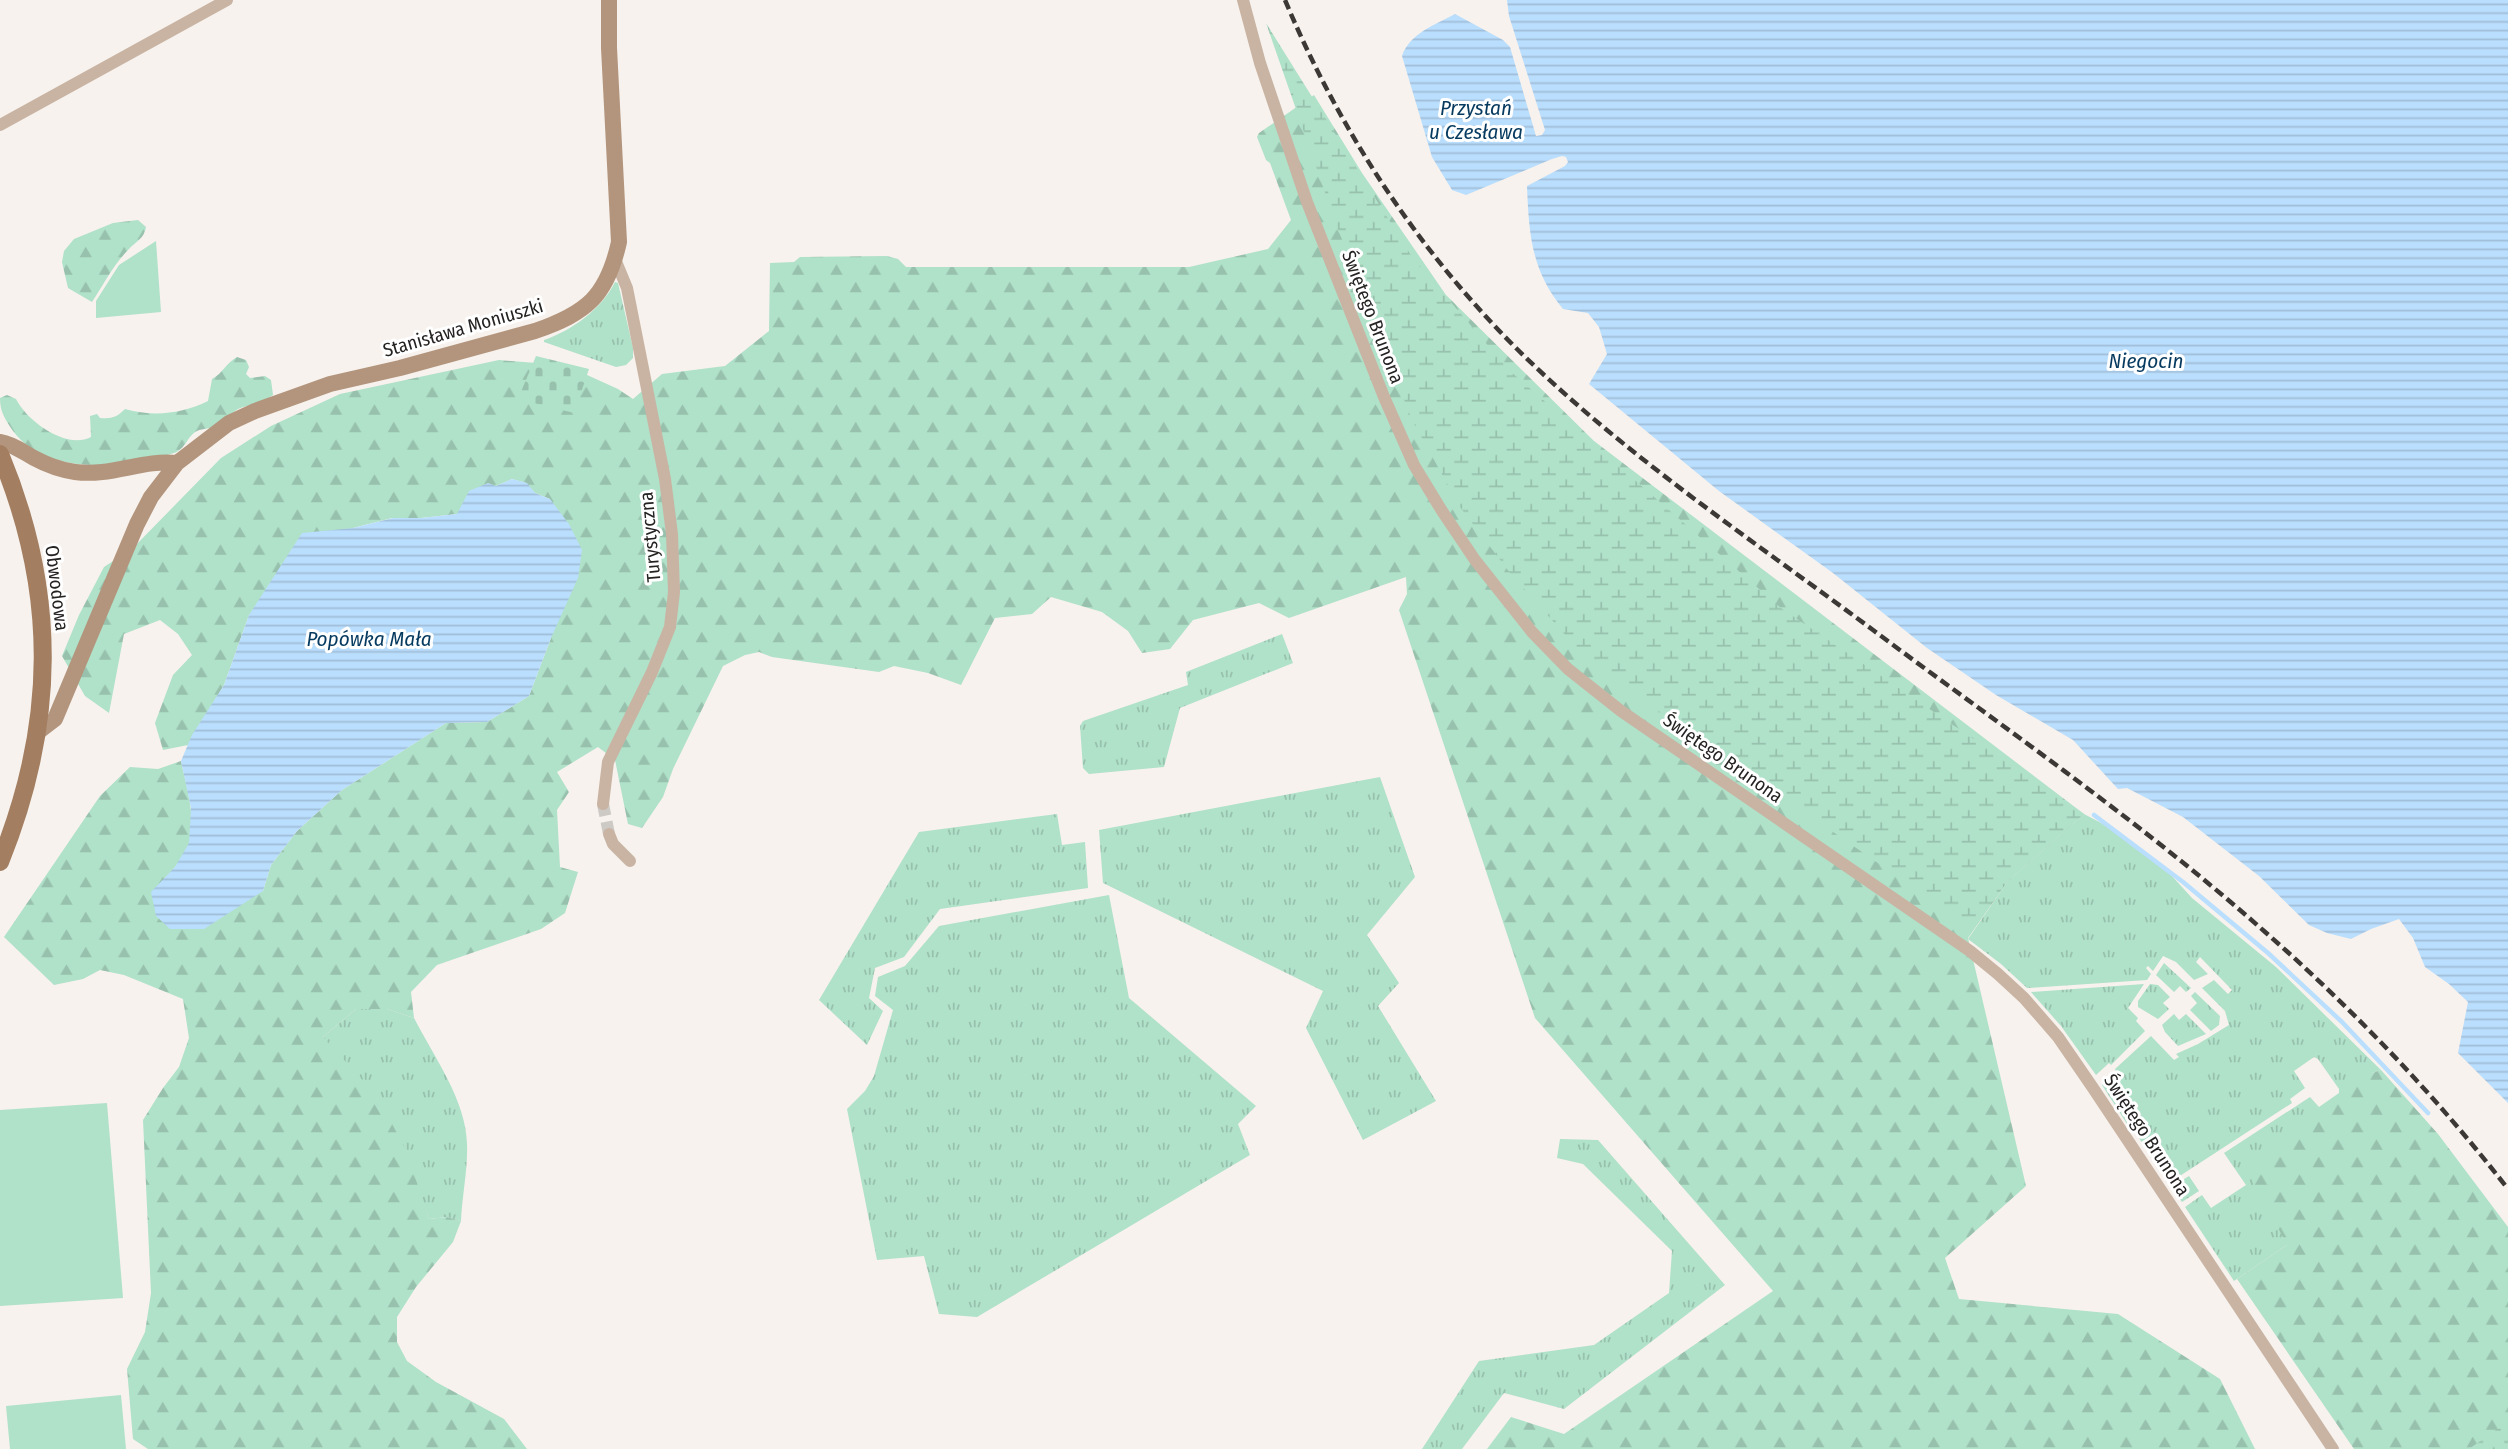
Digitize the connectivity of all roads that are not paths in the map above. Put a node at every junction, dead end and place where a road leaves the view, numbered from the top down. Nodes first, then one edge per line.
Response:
1 (227, 0) edge
2 (608, 0) edge
3 (1243, 0) edge
4 (0, 125) edge
5 (615, 259) junction
6 (0, 442) edge
7 (0, 454) edge
8 (177, 463) junction
9 (38, 732) junction
10 (603, 804) tunnel mouth
11 (609, 834) tunnel mouth
12 (630, 861) dead end
13 (0, 862) edge
14 (2333, 1449) edge

1 - 4 street
2 - 5 street, Stanisława Moniuszki
3 - 14 street, Świętego Brunona
5 - 8 street, Stanisława Moniuszki
5 - 10 street, Turystyczna
6 - 8 street
7 - 9 main road, Obwodowa
8 - 9 street, Stanisława Moniuszki
9 - 13 main road, Stanisława Moniuszki
11 - 12 street

